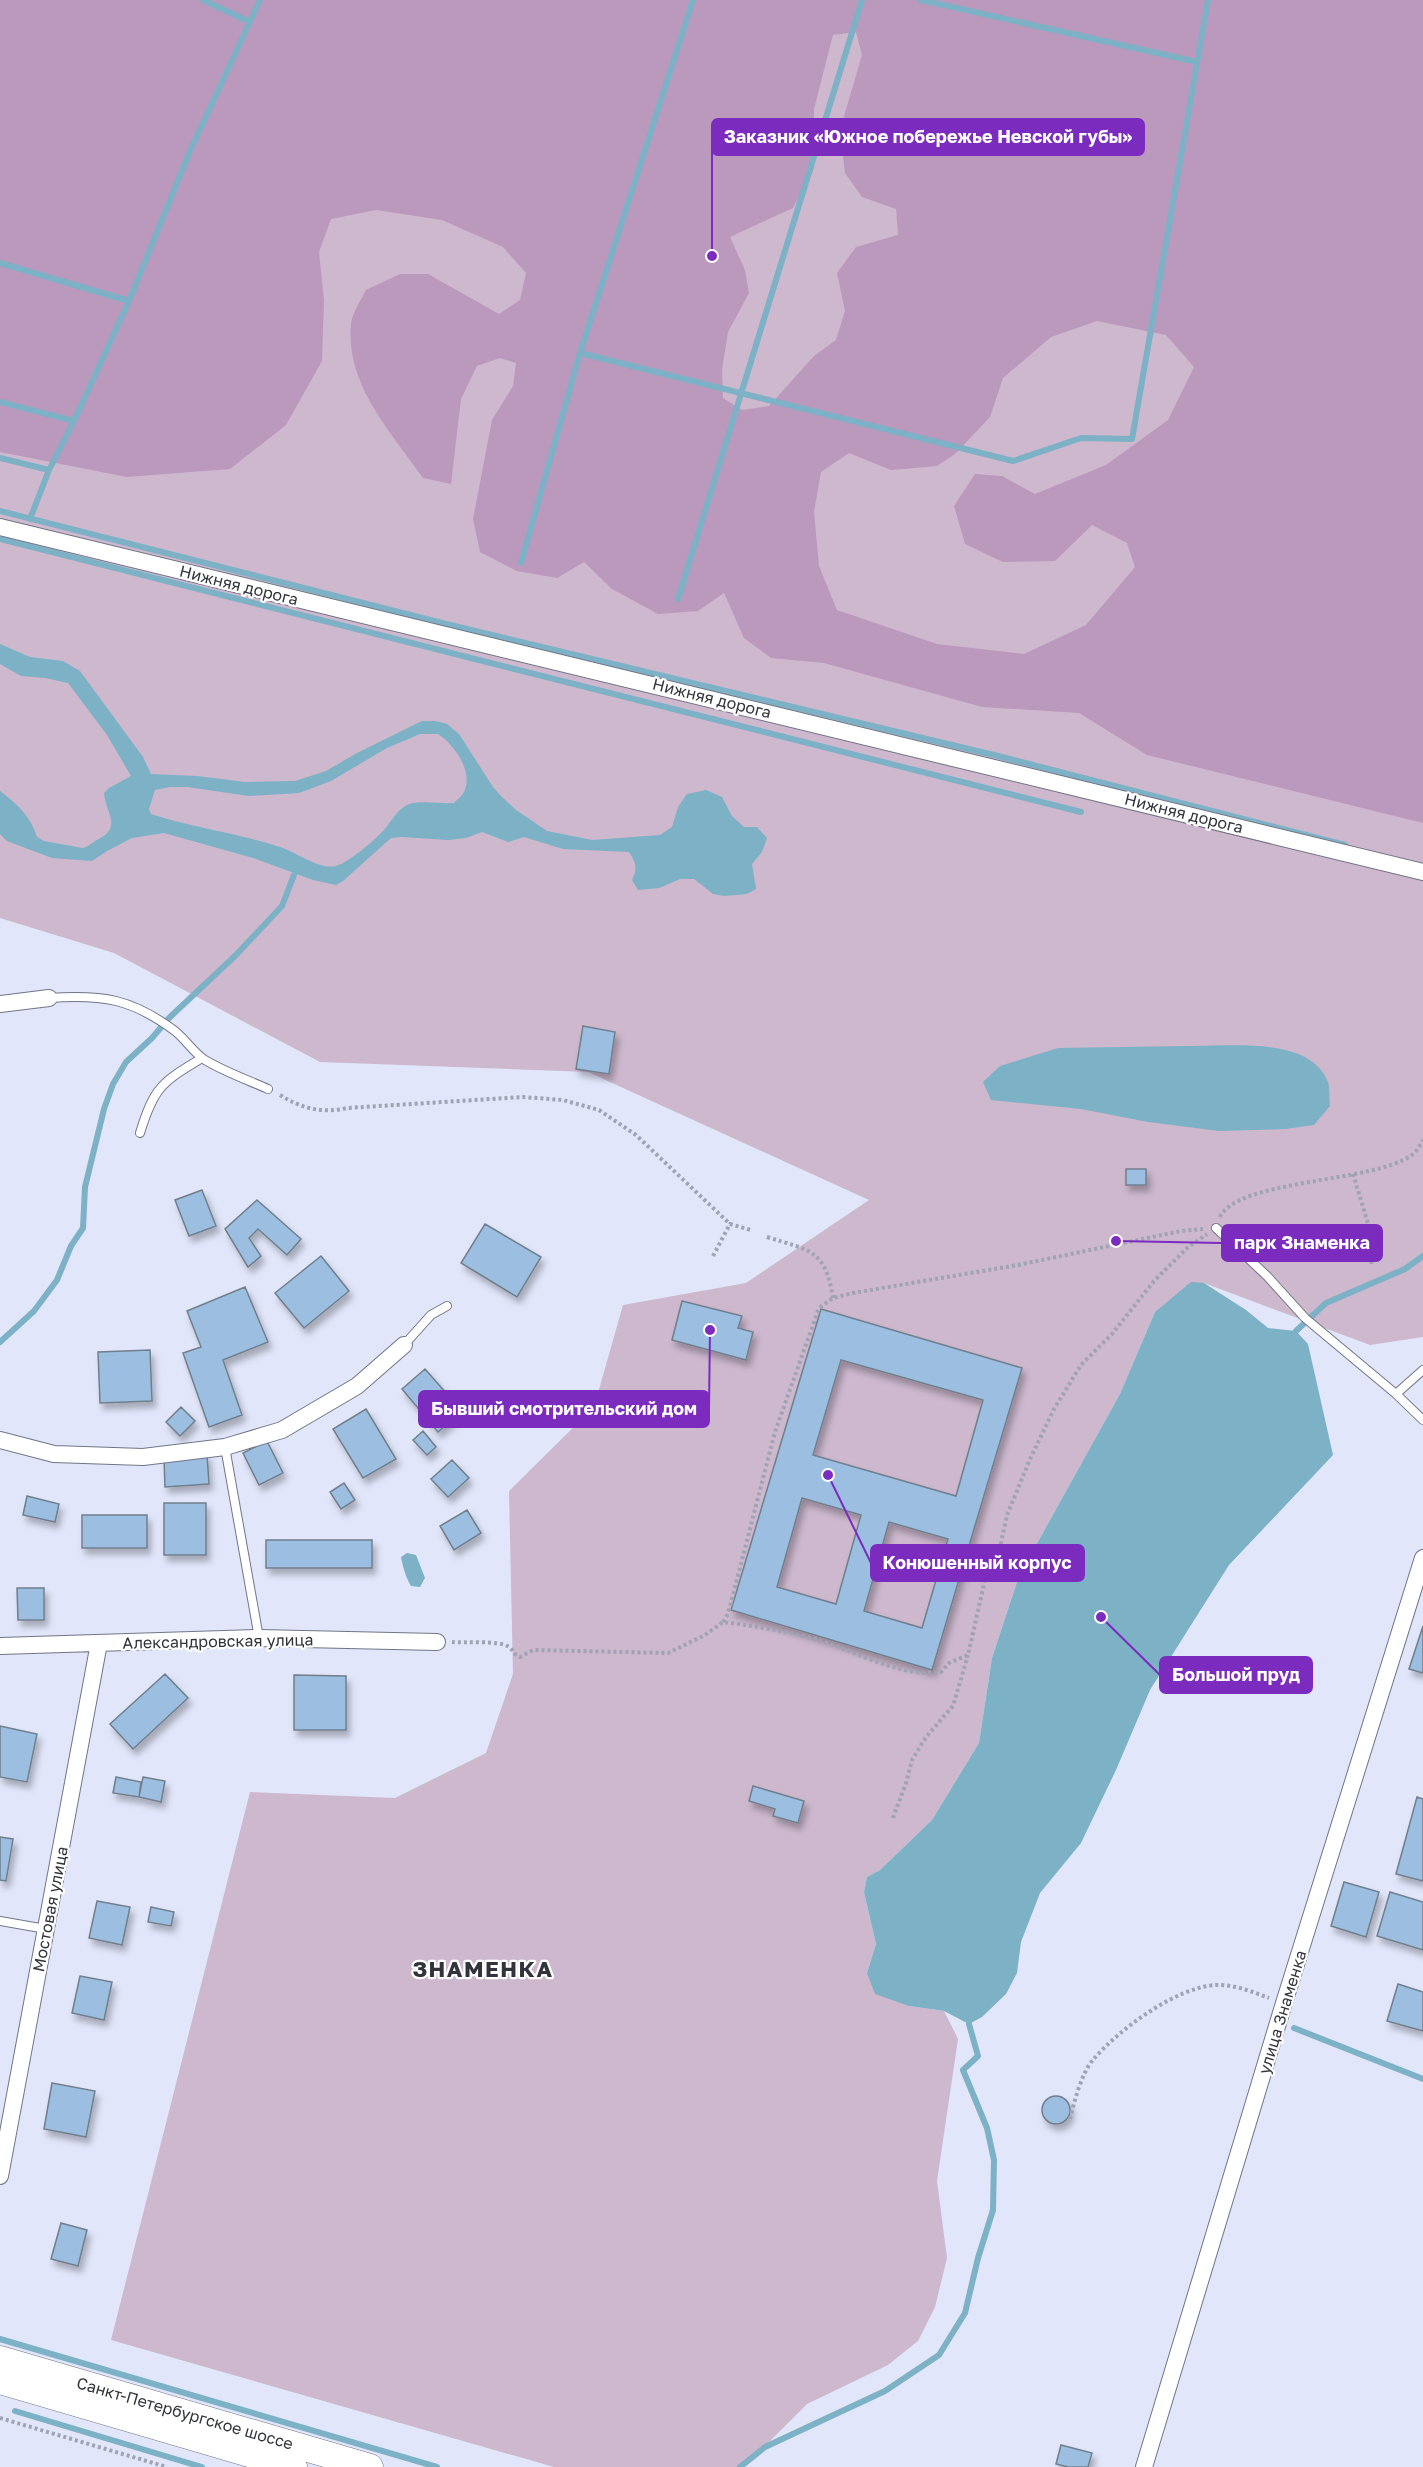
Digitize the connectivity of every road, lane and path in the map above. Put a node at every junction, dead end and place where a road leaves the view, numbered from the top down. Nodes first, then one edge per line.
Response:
1 (0, 527) edge
2 (1423, 872) edge
3 (49, 998) joint
4 (0, 1004) edge
5 (202, 1058) junction
6 (268, 1089) joint
7 (140, 1133) dead end
8 (1423, 1140) edge
9 (1353, 1174) junction
10 (730, 1224) junction
11 (1216, 1228) junction
12 (751, 1230) dead end
13 (767, 1237) dead end
14 (713, 1257) dead end
15 (1371, 1266) dead end
16 (833, 1298) junction
17 (447, 1306) dead end
18 (404, 1345) joint
19 (1423, 1370) edge
20 (1396, 1394) junction
21 (1423, 1420) edge
22 (0, 1440) edge
23 (225, 1447) junction
24 (1423, 1558) edge
25 (723, 1622) junction
26 (259, 1638) junction
27 (437, 1642) joint
28 (99, 1643) junction
29 (0, 1646) edge
30 (968, 1655) junction
31 (893, 1818) dead end
32 (0, 1921) edge
33 (46, 1929) junction
34 (1284, 2003) junction
35 (1070, 2119) dead end
36 (0, 2176) edge
37 (0, 2359) edge
38 (0, 2381) edge
39 (0, 2418) edge
40 (166, 2467) edge
41 (294, 2467) edge
42 (370, 2467) edge
43 (1144, 2467) edge

1 - 2 street, Нижняя дорога
3 - 4 street
3 - 5 lane
5 - 6 lane
5 - 7 lane
6 - 10 path
8 - 9 path
9 - 11 path
9 - 15 path
10 - 12 path
10 - 14 path
11 - 16 path
11 - 20 lane
11 - 30 path
13 - 16 path
16 - 25 path
17 - 18 lane
18 - 23 street
19 - 20 lane
20 - 21 lane
22 - 23 street
23 - 26 lane
24 - 34 street, улица Знаменка
25 - 27 path
25 - 30 path
26 - 27 street, Александровская улица
26 - 28 street, Александровская улица
28 - 29 street, Александровская улица
28 - 33 street, Мостовая улица
30 - 31 path
32 - 33 lane
33 - 36 street, Мостовая улица
34 - 35 path
34 - 43 street, улица Знаменка
37 - 42 main road, Санкт-Петербургское шоссе
38 - 41 main road, Санкт-Петербургское шоссе
39 - 40 path

